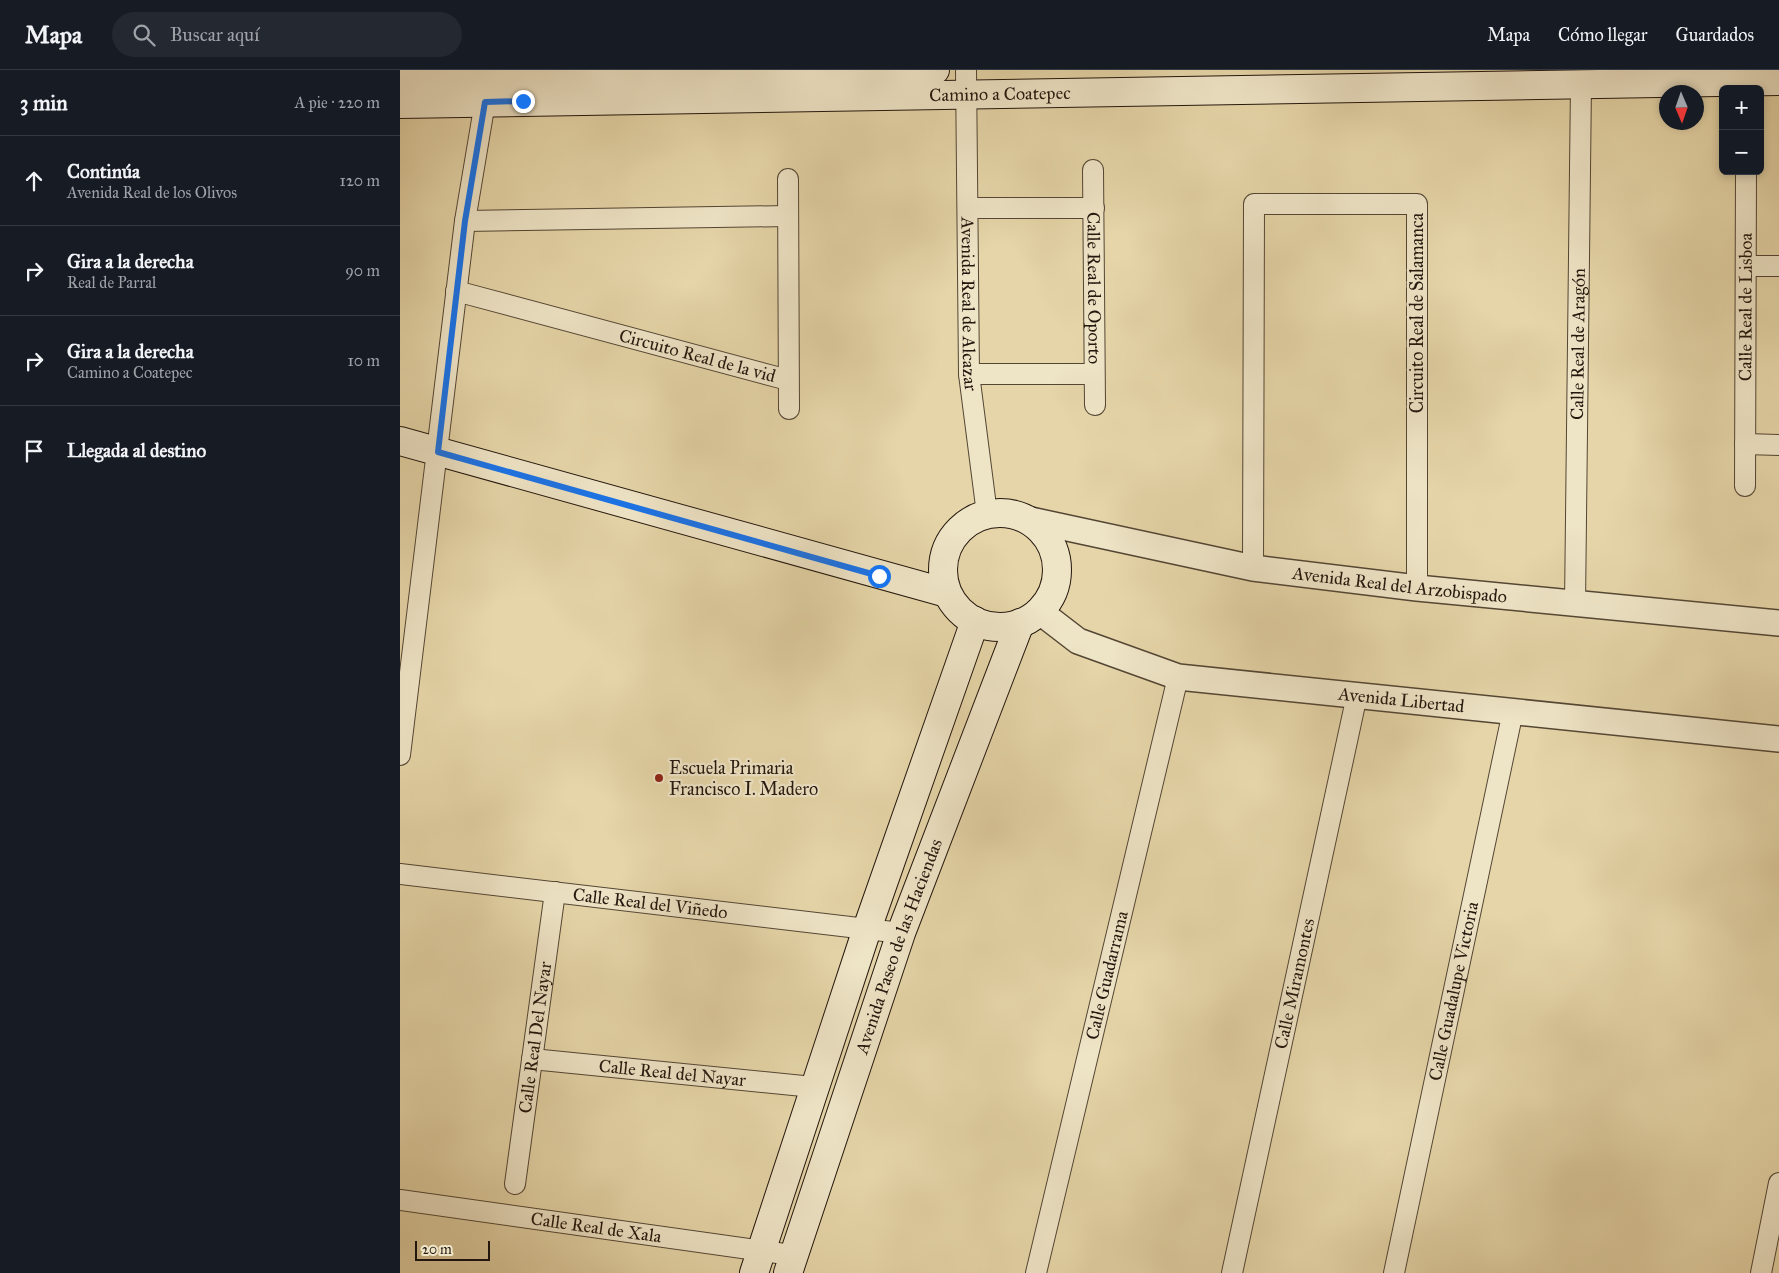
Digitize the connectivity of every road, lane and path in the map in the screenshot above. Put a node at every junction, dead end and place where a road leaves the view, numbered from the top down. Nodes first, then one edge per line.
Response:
1 (935, 70) edge
2 (400, 79) edge
3 (1779, 80) edge
4 (966, 82) edge
5 (1581, 83) junction
6 (1747, 85) edge
7 (485, 102) junction
8 (400, 104) edge
9 (1093, 170) dead end
10 (1746, 175) edge
11 (788, 179) dead end
12 (968, 208) junction
13 (1094, 208) junction
14 (786, 216) junction
15 (465, 221) junction
16 (1746, 266) junction
17 (1779, 266) edge
18 (456, 291) junction
19 (969, 374) junction
20 (1094, 374) junction
21 (788, 380) junction
22 (1095, 405) dead end
23 (789, 409) dead end
24 (400, 441) edge
25 (1745, 444) junction
26 (1779, 444) edge
27 (438, 452) junction
28 (1745, 486) dead end
29 (987, 514) junction
30 (1026, 519) junction
31 (1253, 568) junction
32 (1417, 588) junction
33 (947, 593) junction
34 (1575, 605) junction
35 (1030, 617) junction
36 (975, 621) junction
37 (1779, 623) edge
38 (1178, 677) junction
39 (1357, 694) junction
40 (1513, 711) junction
41 (1779, 739) edge
42 (400, 755) edge
43 (400, 874) edge
44 (555, 892) junction
45 (867, 929) junction
46 (902, 933) junction
47 (532, 1059) junction
48 (813, 1087) junction
49 (1779, 1182) edge
50 (515, 1184) dead end
51 (400, 1200) edge
52 (758, 1261) edge
53 (790, 1264) edge
54 (1036, 1273) edge
55 (1232, 1273) edge
56 (1394, 1273) edge
57 (1761, 1273) edge

1 - 2 main road, Camino a Coatepec
3 - 6 main road, Camino a Coatepec
4 - 5 main road, Camino a Coatepec
4 - 7 main road, Camino a Coatepec
4 - 12 street, Avenida Real de Alcazar
5 - 6 main road, Camino a Coatepec
5 - 34 street, Calle Real de Aragón
7 - 8 main road, Camino a Coatepec
7 - 15 street
9 - 13 street, Calle Real de Oporto
10 - 16 street, Calle Real de Lisboa
11 - 14 street, Circuito Real de la vid
12 - 13 street
12 - 19 street, Avenida Real de Alcazar
13 - 20 street, Calle Real de Oporto
14 - 15 street
14 - 21 street, Circuito Real de la vid
15 - 18 street
16 - 17 street
16 - 25 street, Calle Real de Lisboa
18 - 21 street, Circuito Real de la vid
18 - 27 street
19 - 20 street
19 - 29 street, Avenida Real de Alcazar
20 - 22 street, Calle Real de Oporto
21 - 23 street
24 - 27 main road
25 - 26 street
25 - 28 street, Calle Real de Lisboa
27 - 33 main road
27 - 42 street
29 - 30 main road
29 - 33 main road
30 - 31 street, Avenida Real del Arzobispado
30 - 35 main road
31 - 32 street, Avenida Real del Arzobispado
31 - 32 street, Circuito Real de Salamanca
32 - 34 street, Avenida Real del Arzobispado
33 - 36 main road
34 - 37 street, Avenida Real del Arzobispado
35 - 36 main road
35 - 38 street, Avenida Libertad
35 - 46 main road, Avenida Paseo de las Haciendas
36 - 45 main road, Avenida Paseo de las Haciendas
38 - 39 street, Avenida Libertad
38 - 54 street, Calle Guadarrama
39 - 40 street, Avenida Libertad
39 - 55 street, Calle Miramontes
40 - 41 street, Avenida Libertad
40 - 56 street, Calle Guadalupe Victoria
43 - 44 street, Calle Real del Viñedo
44 - 45 street, Calle Real del Viñedo
44 - 47 street, Calle Real Del Nayar
45 - 46 street, Calle Real del Viñedo
45 - 48 main road, Avenida Paseo de las Haciendas
46 - 53 main road, Avenida Paseo de las Haciendas
47 - 48 street, Calle Real del Nayar
47 - 50 street, Calle Real Del Nayar
48 - 52 main road, Avenida Paseo de las Haciendas
49 - 57 street
51 - 52 street, Calle Real de Xala
52 - 53 street, Calle Real de Xala

